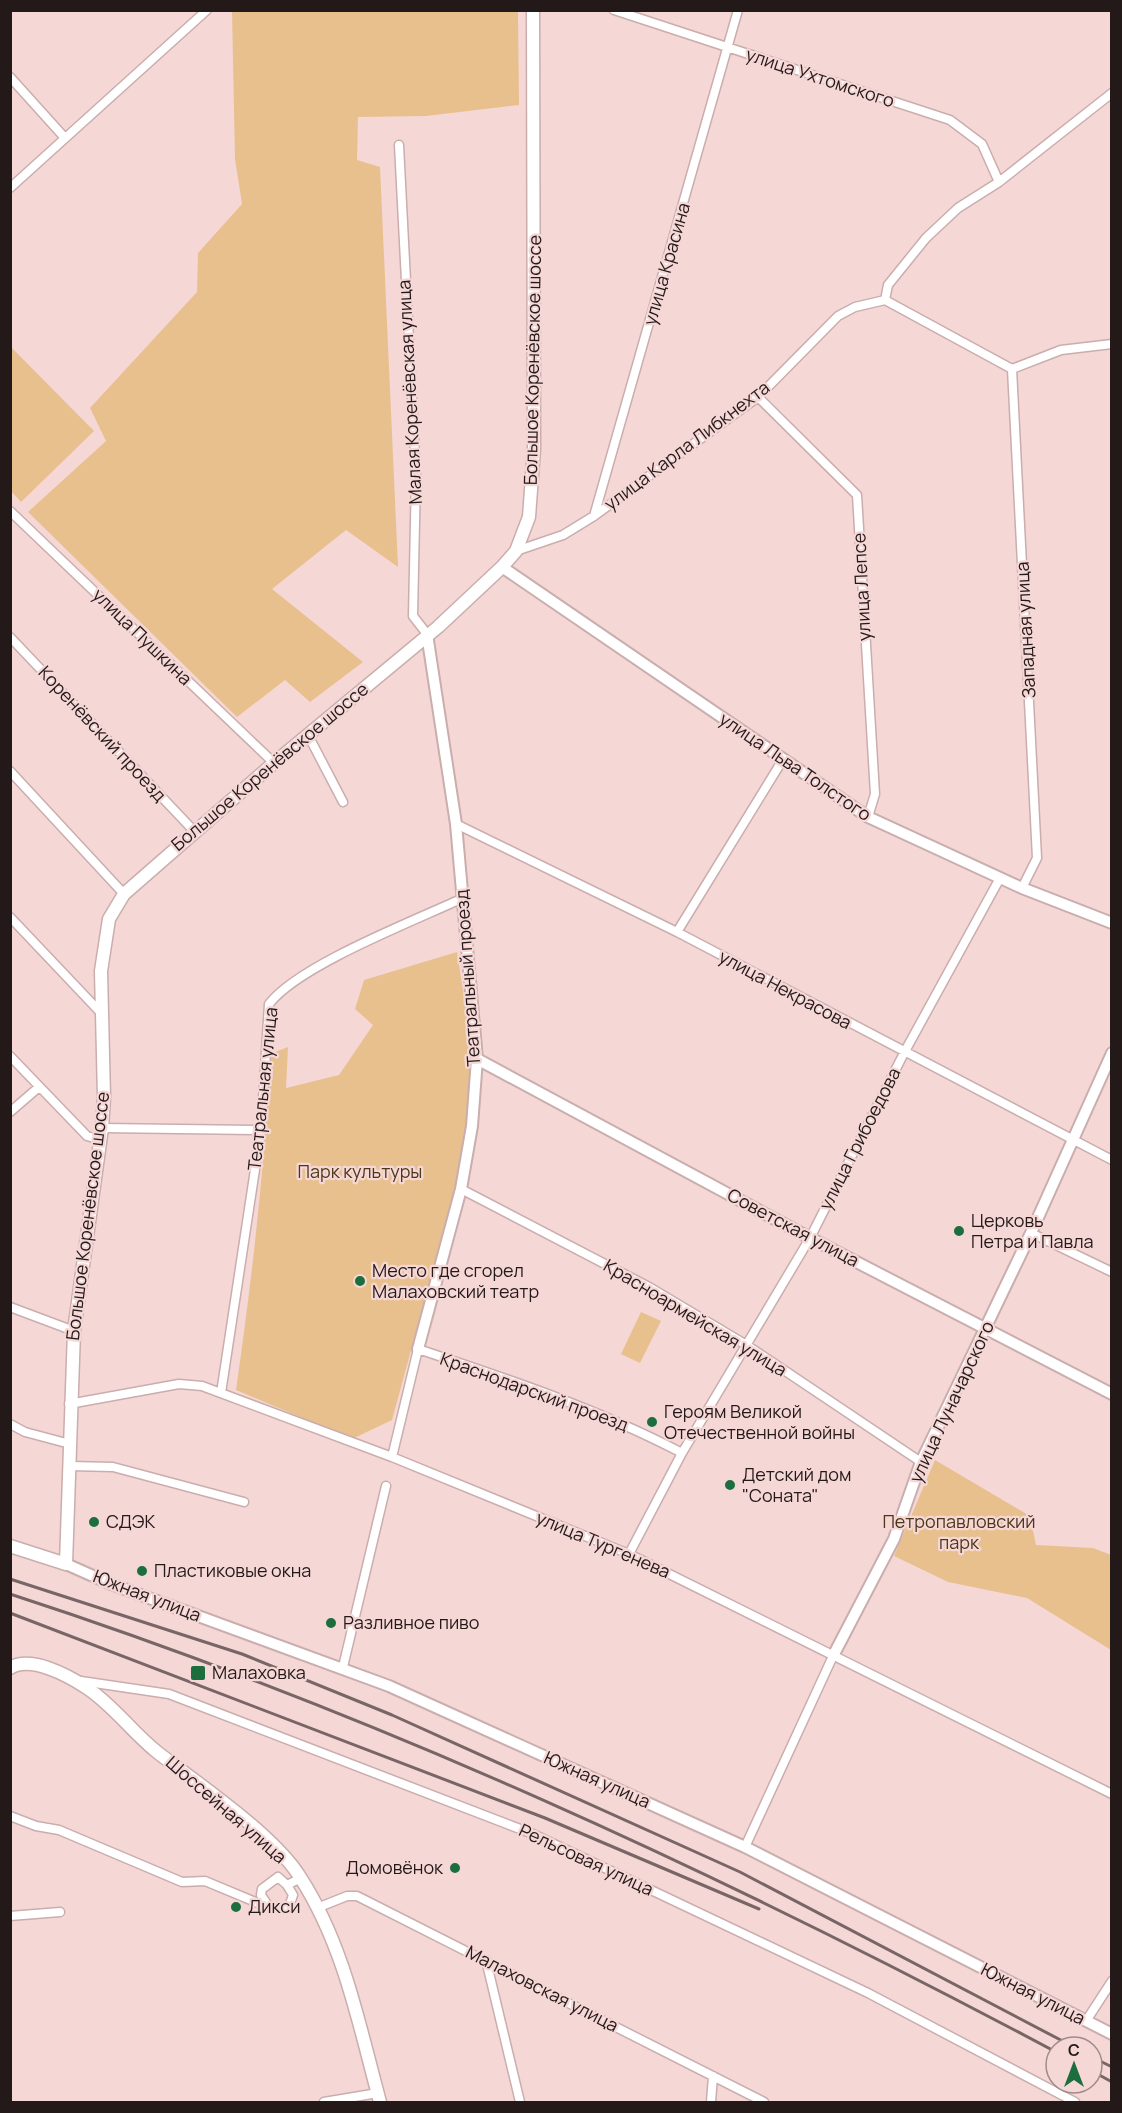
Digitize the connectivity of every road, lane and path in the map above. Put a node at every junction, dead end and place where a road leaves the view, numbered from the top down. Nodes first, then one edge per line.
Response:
1 (207, 10) edge
2 (533, 10) edge
3 (614, 10) edge
4 (738, 10) edge
5 (727, 49) junction
6 (10, 77) edge
7 (1112, 93) edge
8 (65, 138) junction
9 (399, 145) dead end
10 (999, 182) junction
11 (10, 188) edge
12 (885, 300) junction
13 (1112, 344) edge
14 (1012, 369) junction
15 (758, 397) junction
16 (10, 511) edge
17 (594, 516) junction
18 (516, 551) junction
19 (502, 567) junction
20 (427, 634) junction
21 (10, 637) edge
22 (308, 735) junction
23 (782, 761) junction
24 (274, 763) junction
25 (10, 771) edge
26 (343, 802) dead end
27 (868, 818) junction
28 (456, 824) junction
29 (194, 831) junction
30 (1000, 878) junction
31 (1022, 888) junction
32 (124, 894) junction
33 (463, 898) junction
34 (10, 917) edge
35 (1112, 923) edge
36 (677, 932) junction
37 (102, 1014) junction
38 (904, 1053) junction
39 (1112, 1053) edge
40 (10, 1056) edge
41 (477, 1059) junction
42 (39, 1087) junction
43 (10, 1112) edge
44 (261, 1130) junction
45 (101, 1134) junction
46 (1071, 1138) junction
47 (1112, 1160) edge
48 (461, 1189) junction
49 (1031, 1233) junction
50 (810, 1238) junction
51 (1112, 1272) edge
52 (10, 1307) edge
53 (987, 1328) junction
54 (74, 1331) junction
55 (748, 1346) junction
56 (418, 1349) junction
57 (221, 1393) junction
58 (1112, 1394) edge
59 (69, 1404) junction
60 (10, 1424) edge
61 (69, 1444) junction
62 (682, 1453) junction
63 (392, 1457) junction
64 (921, 1462) junction
65 (69, 1466) junction
66 (386, 1486) dead end
67 (244, 1502) dead end
68 (10, 1546) edge
69 (629, 1554) junction
70 (66, 1564) junction
71 (833, 1656) junction
72 (343, 1667) junction
73 (10, 1668) edge
74 (74, 1680) junction
75 (1112, 1794) edge
76 (10, 1816) edge
77 (745, 1847) junction
78 (301, 1878) junction
79 (286, 1885) junction
80 (270, 1906) junction
81 (318, 1908) junction
82 (60, 1912) dead end
83 (10, 1916) edge
84 (486, 1960) junction
85 (1112, 1981) edge
86 (1086, 2020) junction
87 (1112, 2034) edge
88 (713, 2076) junction
89 (379, 2098) edge
90 (324, 2103) edge
91 (520, 2103) edge
92 (711, 2103) edge
93 (764, 2103) edge
94 (1075, 2103) edge

1 - 8 street
2 - 18 main road, Большое Коренёвское шоссе
3 - 5 street, улица Ухтомского
4 - 5 street, улица Красина
5 - 10 street, улица Ухтомского
5 - 17 street, улица Красина
6 - 8 street
7 - 10 street
8 - 11 street
9 - 20 street, Малая Коренёвская улица
10 - 12 street
12 - 14 street
12 - 15 street, улица Карла Либкнехта
13 - 14 street
14 - 31 street, Западная улица
15 - 17 street, улица Карла Либкнехта
15 - 27 street, улица Лепсе
16 - 24 street, улица Пушкина
17 - 18 street, улица Карла Либкнехта
18 - 19 main road, Большое Коренёвское шоссе
19 - 20 main road, Большое Коренёвское шоссе
19 - 23 street, улица Льва Толстого
20 - 22 main road, Большое Коренёвское шоссе
20 - 28 street, Театральный проезд
21 - 29 street, Коренёвский проезд
22 - 24 main road, Большое Коренёвское шоссе
22 - 26 street
23 - 27 street, улица Льва Толстого
23 - 36 street
24 - 29 main road, Большое Коренёвское шоссе
25 - 32 street
27 - 30 street, улица Льва Толстого
28 - 33 street, Театральный проезд
28 - 36 street, улица Некрасова
29 - 32 main road, Большое Коренёвское шоссе
30 - 31 street, улица Льва Толстого
30 - 38 street, улица Грибоедова
31 - 35 street, улица Льва Толстого
32 - 37 main road, Большое Коренёвское шоссе
33 - 41 street, Театральный проезд
33 - 44 street, Театральная улица
34 - 37 street
36 - 38 street, улица Некрасова
37 - 45 main road, Большое Коренёвское шоссе
38 - 46 street, улица Некрасова
38 - 50 street, улица Грибоедова
39 - 46 street, улица Луначарского
40 - 42 street
41 - 48 street, Театральный проезд
41 - 50 street, Советская улица
42 - 43 street
42 - 45 street
44 - 45 street
44 - 57 street, Театральная улица
45 - 54 main road, Большое Коренёвское шоссе
46 - 47 street, улица Некрасова
46 - 49 street, улица Луначарского
48 - 55 street, Красноармейская улица
48 - 56 street, Театральный проезд
49 - 51 street
49 - 53 street, улица Луначарского
50 - 53 street, Советская улица
50 - 55 street, улица Грибоедова
52 - 54 street
53 - 58 street, Советская улица
53 - 64 street, улица Луначарского
54 - 59 main road, Большое Коренёвское шоссе
55 - 62 street, улица Грибоедова
55 - 64 street, Красноармейская улица
56 - 62 street, Краснодарский проезд
56 - 63 street, Театральный проезд
57 - 59 street, улица Тургенева
57 - 63 street, улица Тургенева
59 - 61 main road, Большое Коренёвское шоссе
60 - 61 street
61 - 65 main road, Большое Коренёвское шоссе
62 - 69 street, улица Грибоедова
63 - 69 street, улица Тургенева
64 - 71 street, улица Луначарского
65 - 67 street
65 - 70 main road, Большое Коренёвское шоссе
66 - 72 street
68 - 70 main road
69 - 71 street, улица Тургенева
70 - 72 street, Южная улица
71 - 75 street, улица Тургенева
71 - 77 street, улица Луначарского
72 - 77 street, Южная улица
73 - 74 main road, Шоссейная улица
74 - 78 main road, Шоссейная улица
74 - 94 street, Рельсовая улица
76 - 80 street
77 - 86 street, Южная улица
78 - 79 street
78 - 81 main road, Шоссейная улица
79 - 80 street
79 - 80 street
81 - 84 street, Малаховская улица
81 - 89 main road, Шоссейная улица
82 - 83 street
84 - 88 street, Малаховская улица
84 - 91 street
85 - 86 street
86 - 87 street, Южная улица
88 - 92 street
88 - 93 street, Малаховская улица
89 - 90 street

